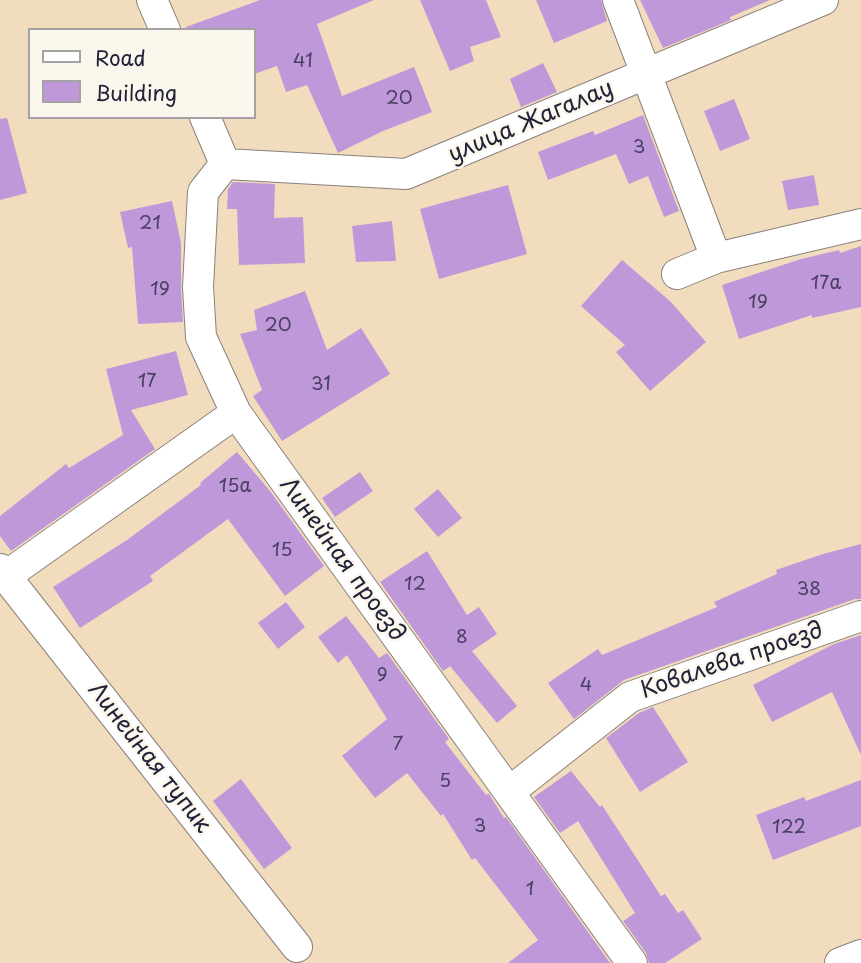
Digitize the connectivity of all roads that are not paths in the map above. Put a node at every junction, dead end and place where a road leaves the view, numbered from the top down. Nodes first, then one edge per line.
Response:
1 (152, 0) edge
2 (618, 0) edge
3 (823, 0) edge
4 (164, 28) edge
5 (646, 74) junction
6 (206, 119) edge
7 (225, 164) junction
8 (861, 224) edge
9 (716, 258) junction
10 (677, 274) dead end
11 (236, 413) junction
12 (3, 573) edge
13 (861, 616) edge
14 (509, 792) junction
15 (297, 947) dead end
16 (861, 956) edge
17 (632, 963) edge
18 (840, 963) edge

1 - 4 street
2 - 5 street
3 - 5 street, улица Жагалау
5 - 7 street, улица Жагалау
5 - 9 street
6 - 7 street
7 - 11 street, Линейная проезд
8 - 9 street
9 - 10 street
11 - 12 street
11 - 14 street, Линейная проезд
12 - 15 street, Линейная тупик
13 - 14 street, Ковалева проезд
14 - 17 street, Линейная проезд
16 - 18 street

